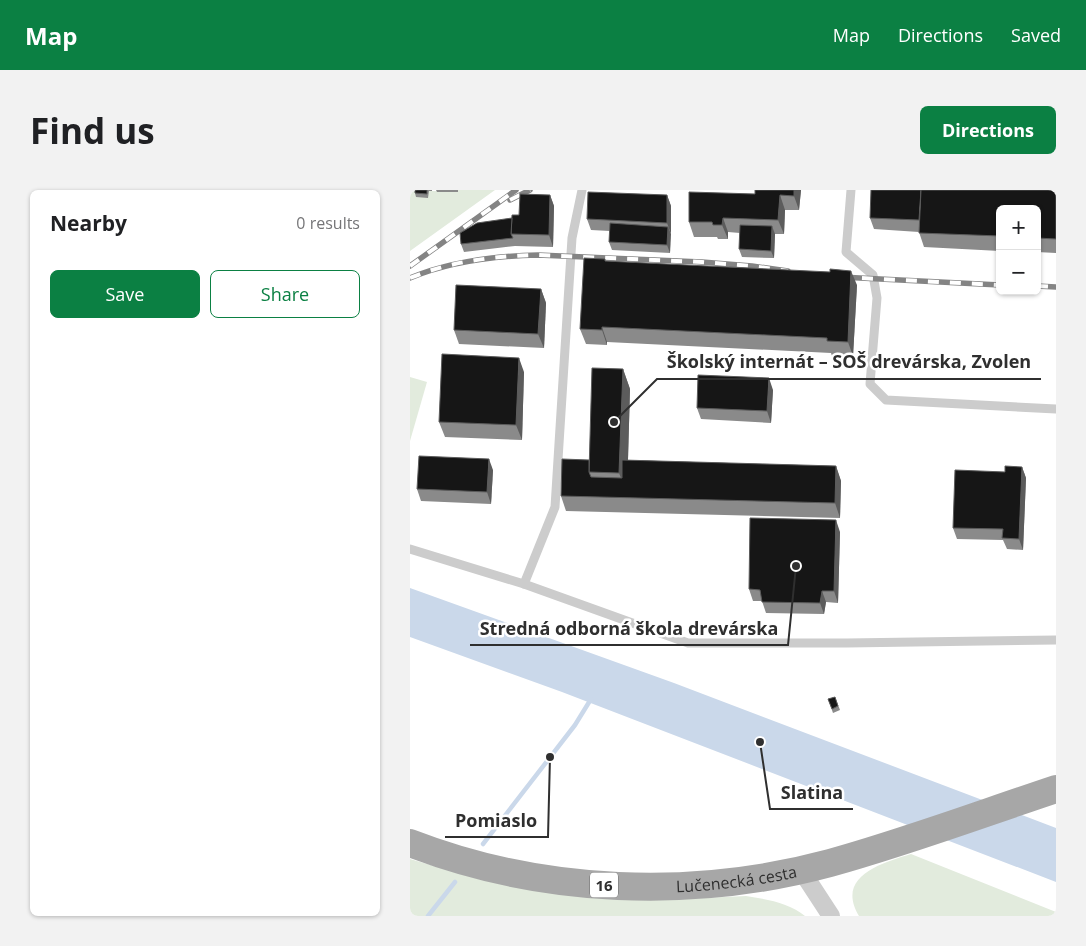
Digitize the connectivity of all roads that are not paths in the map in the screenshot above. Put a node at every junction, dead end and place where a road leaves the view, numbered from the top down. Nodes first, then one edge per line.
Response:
1 (582, 190) edge
2 (850, 190) edge
3 (1056, 409) edge
4 (410, 549) edge
5 (524, 584) junction
6 (1056, 640) edge
7 (1046, 792) edge
8 (410, 843) edge
9 (801, 870) junction
10 (831, 916) edge

1 - 5 lane
2 - 3 lane
4 - 5 lane
5 - 6 lane
7 - 9 main road, Lučenecká cesta / 16
8 - 9 main road, Lučenecká cesta / 16
9 - 10 street

